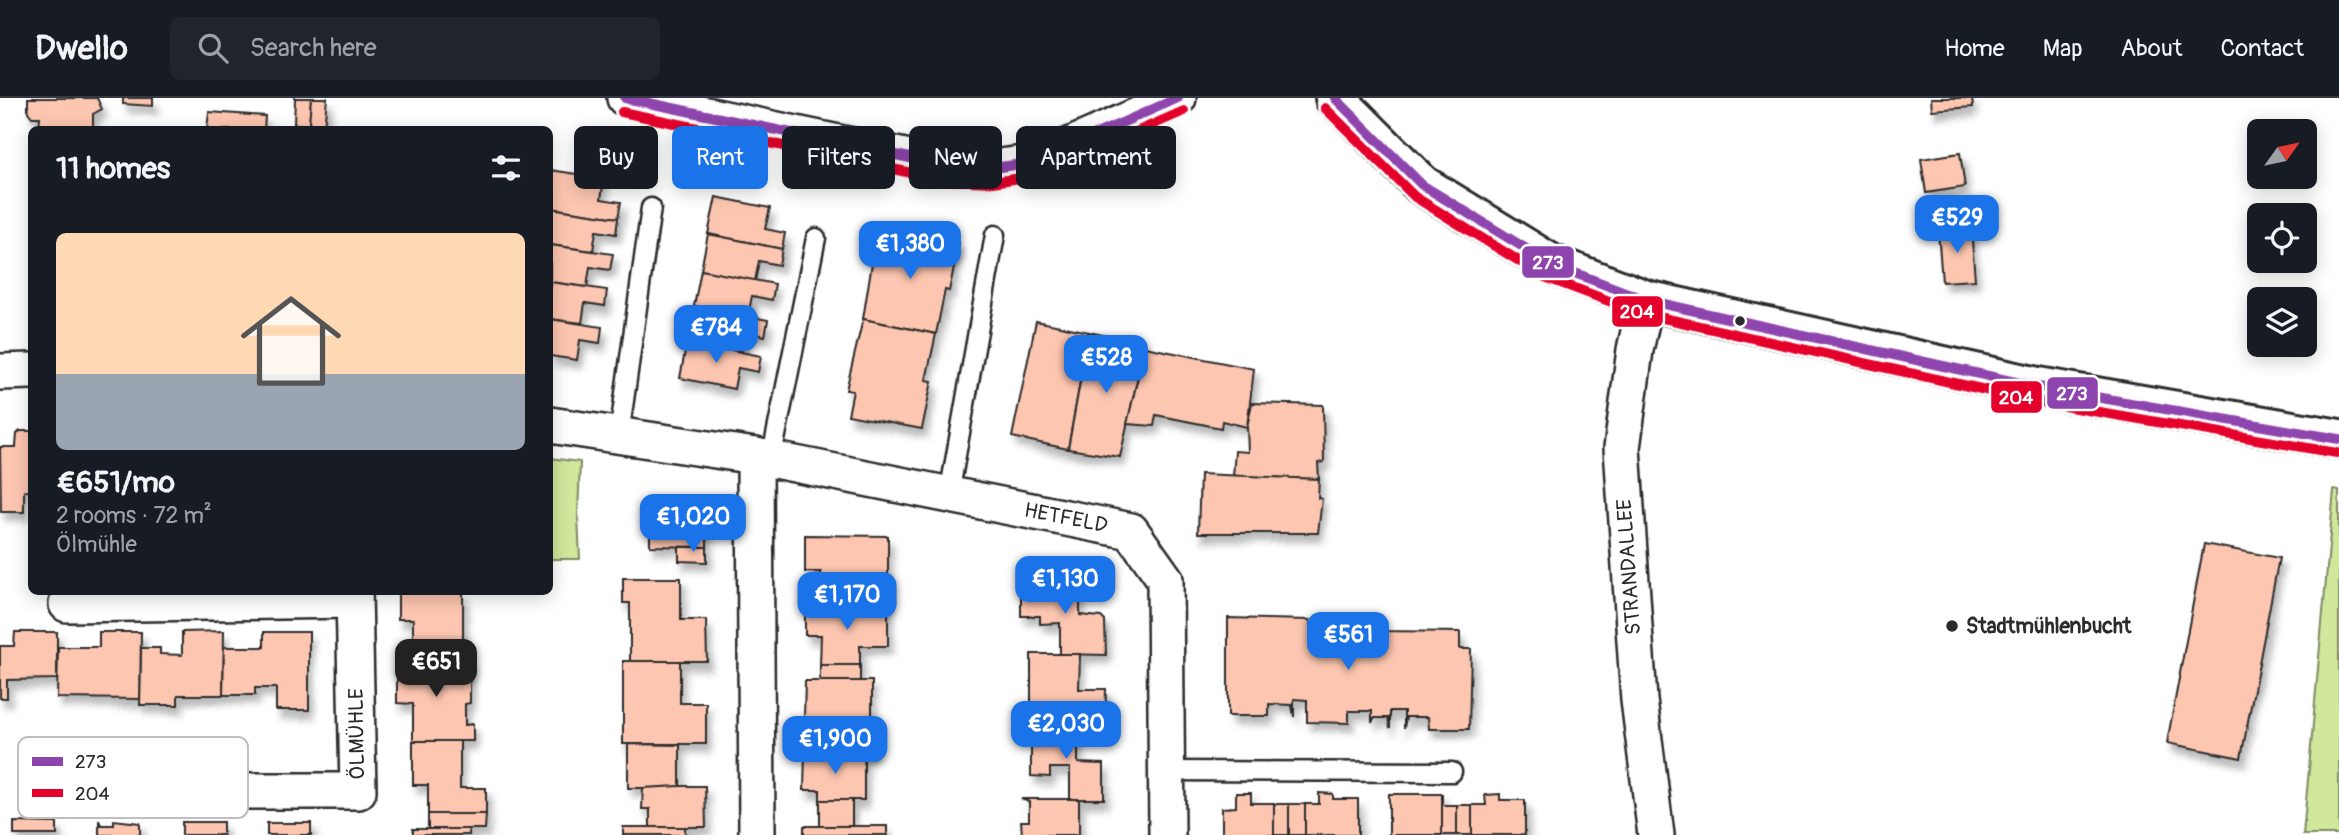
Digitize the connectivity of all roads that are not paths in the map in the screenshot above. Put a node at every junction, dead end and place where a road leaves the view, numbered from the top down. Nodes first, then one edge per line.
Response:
1 (625, 98) edge
2 (1178, 98) edge
3 (1335, 98) edge
4 (651, 208) dead end
5 (995, 234) dead end
6 (816, 238) dead end
7 (1646, 300) junction
8 (28, 371) edge
9 (0, 372) edge
10 (553, 425) edge
11 (619, 436) junction
12 (2339, 439) edge
13 (763, 458) junction
14 (949, 495) junction
15 (354, 596) edge
16 (66, 604) dead end
17 (1167, 771) junction
18 (1452, 772) dead end
19 (248, 791) edge
20 (757, 835) edge
21 (1167, 835) edge
22 (1656, 835) edge

1 - 2 street
3 - 7 street
4 - 11 lane
5 - 14 lane
6 - 13 lane
7 - 12 street
7 - 22 street, STRANDALLEE
8 - 9 street
10 - 11 street, HETFELD
11 - 13 street, HETFELD
13 - 14 street, HETFELD
13 - 20 street
14 - 17 street, HETFELD
15 - 16 street, ÖLMÜHLE
15 - 19 street, ÖLMÜHLE
17 - 18 lane
17 - 21 street, HETFELD

